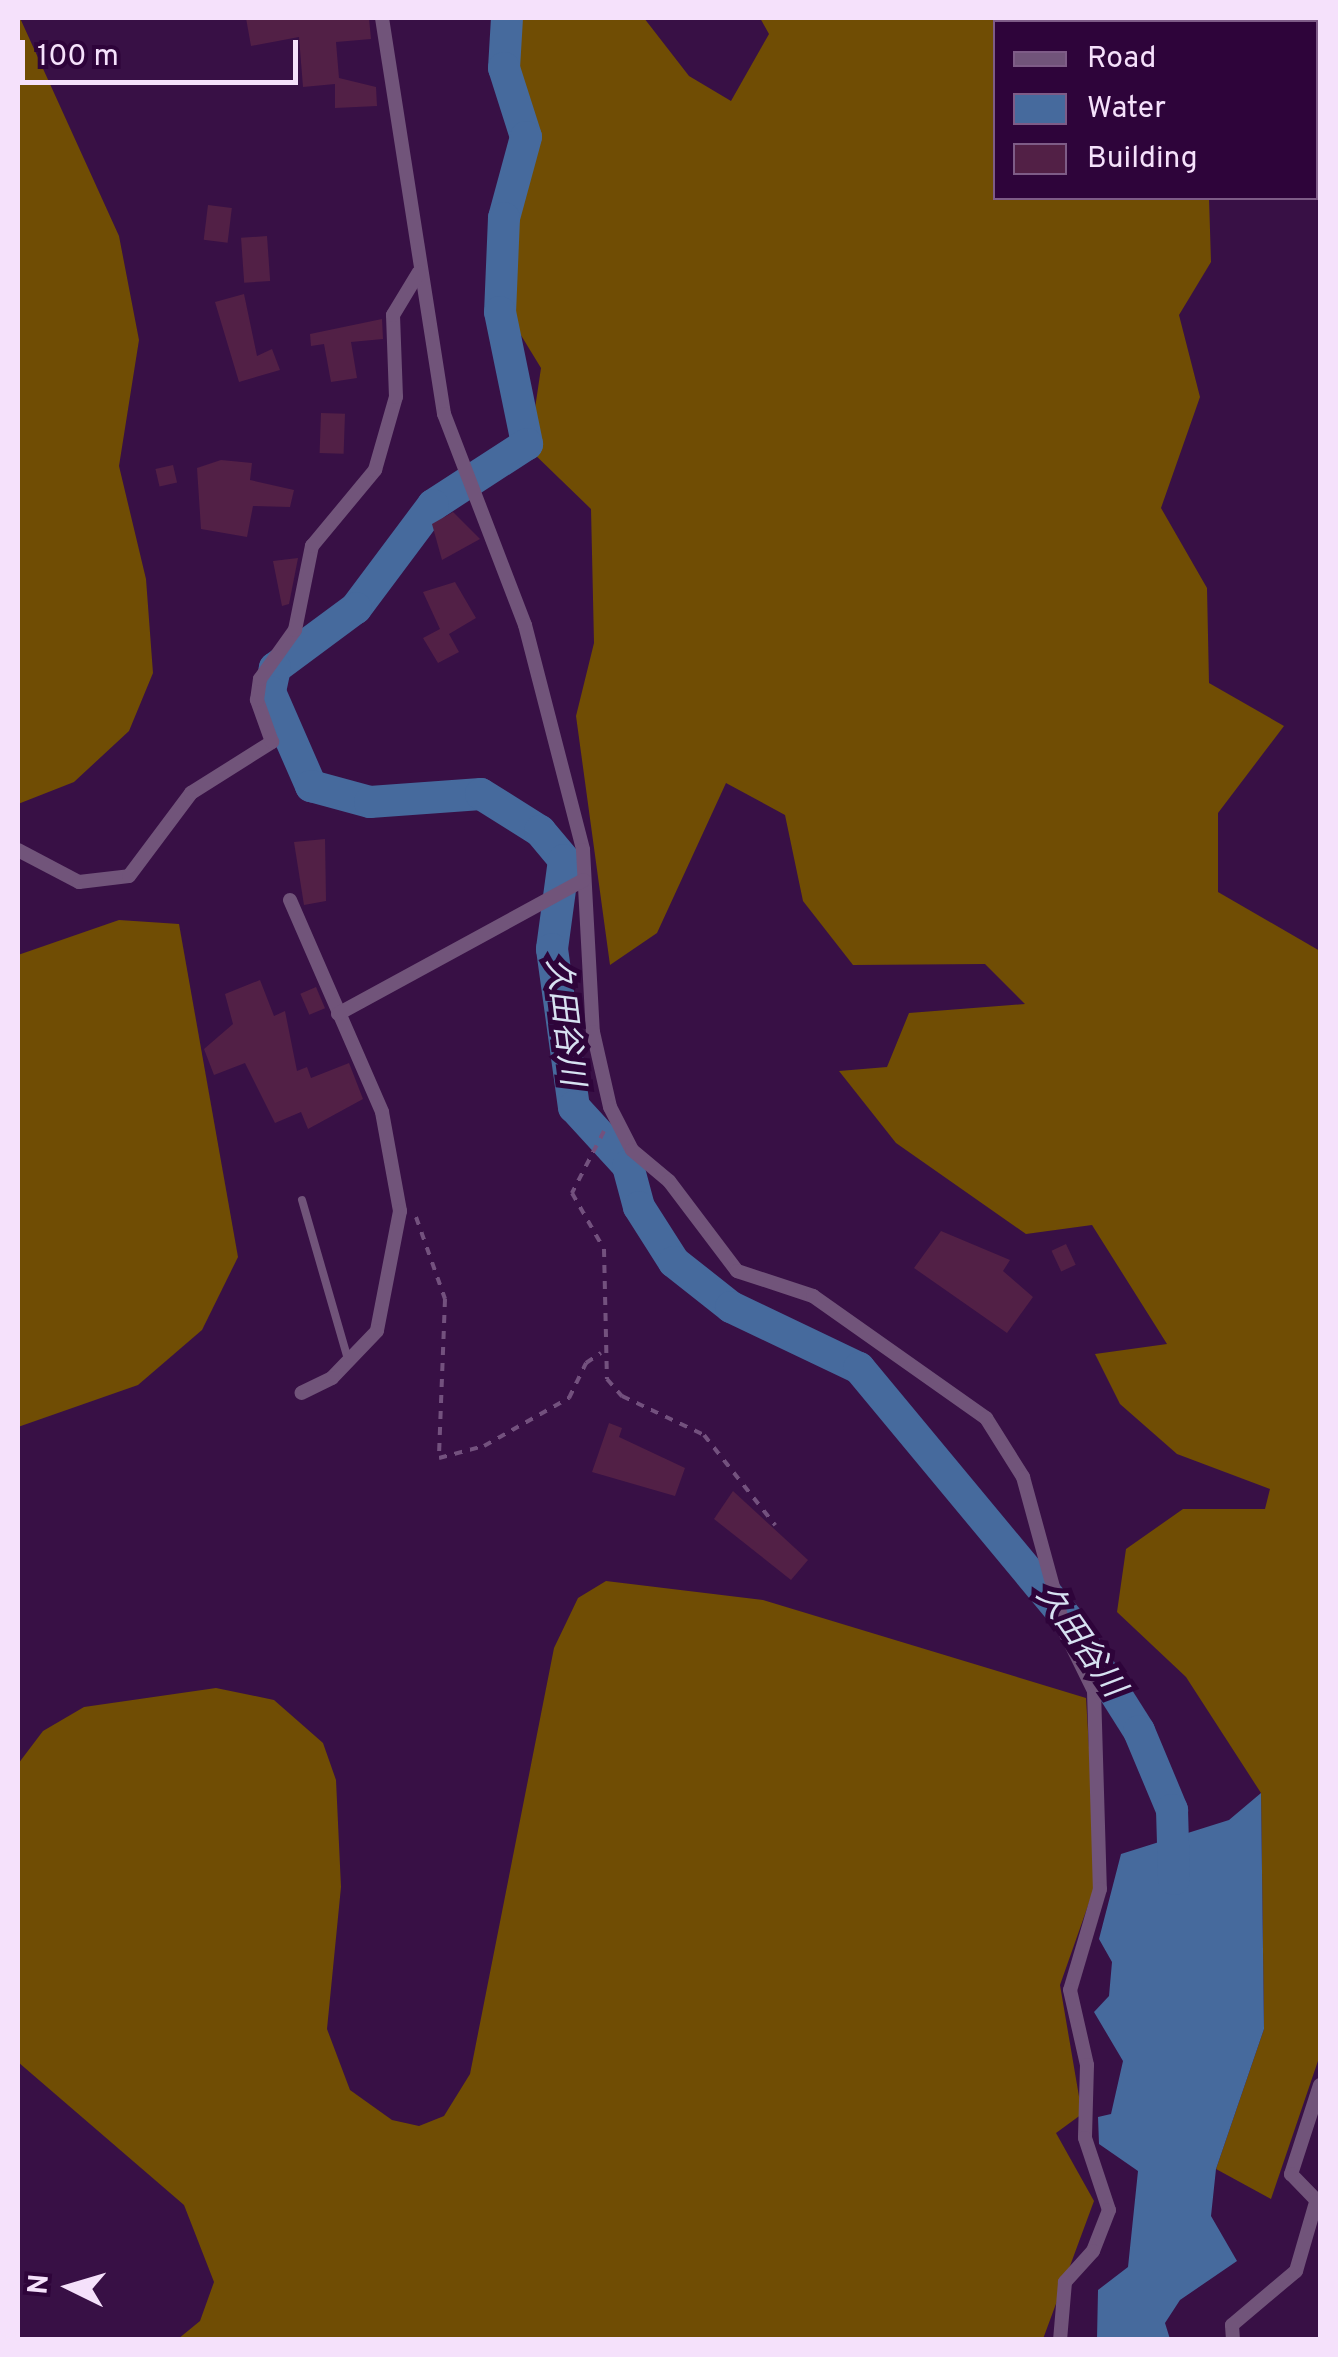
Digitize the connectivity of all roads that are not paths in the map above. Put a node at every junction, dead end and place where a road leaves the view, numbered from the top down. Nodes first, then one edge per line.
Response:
1 (382, 18) edge
2 (418, 272) junction
3 (18, 850) edge
4 (584, 880) junction
5 (290, 900) dead end
6 (338, 1014) junction
7 (302, 1200) dead end
8 (350, 1364) junction
9 (301, 1393) dead end
10 (1320, 2085) edge
11 (1319, 2203) edge
12 (1060, 2340) edge
13 (1233, 2340) edge

1 - 2 street
2 - 3 street
2 - 4 street
4 - 6 street
4 - 12 street
5 - 6 street
6 - 8 street
7 - 8 lane
8 - 9 street
10 - 11 street
11 - 13 street

